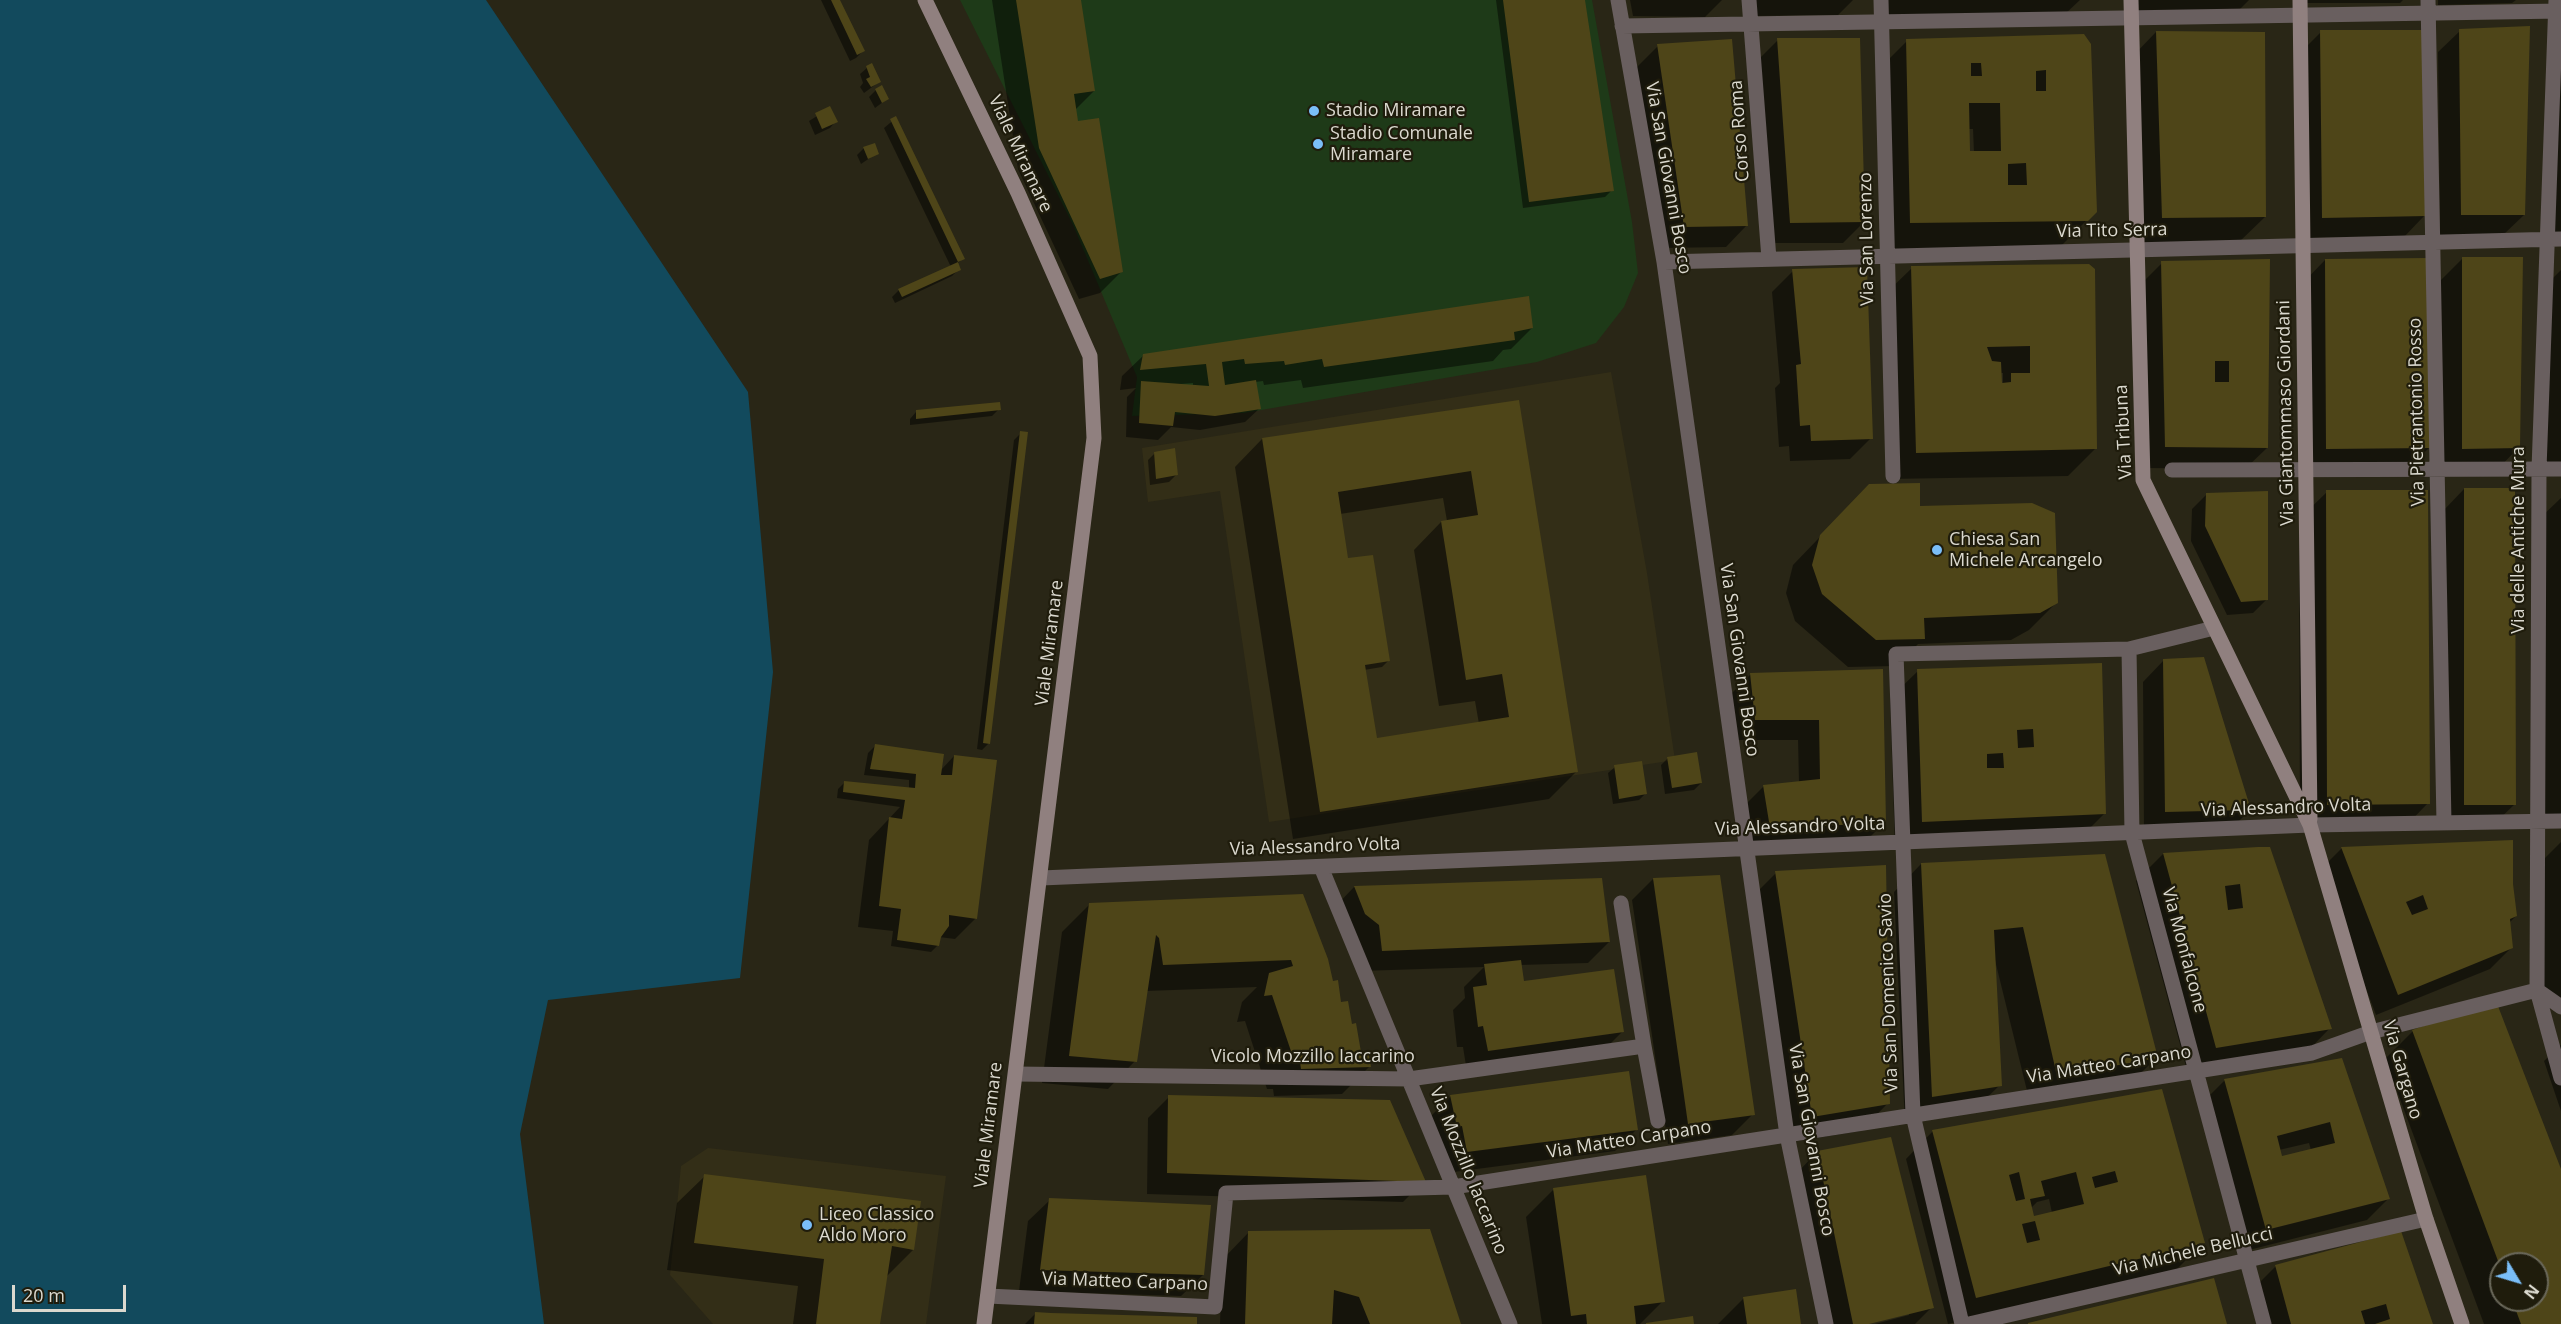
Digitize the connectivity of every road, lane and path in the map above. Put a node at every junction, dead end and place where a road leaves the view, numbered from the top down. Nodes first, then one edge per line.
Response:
1 (925, 0) edge
2 (1618, 0) edge
3 (1749, 0) edge
4 (1881, 0) edge
5 (2131, 0) edge
6 (2428, 7) edge
7 (2300, 8) edge
8 (2557, 8) edge
9 (2132, 18) junction
10 (1881, 22) junction
11 (1751, 23) junction
12 (1622, 26) junction
13 (2553, 239) edge
14 (2432, 242) junction
15 (2303, 246) junction
16 (2138, 250) junction
17 (1887, 256) junction
18 (1769, 259) junction
19 (1664, 262) junction
20 (2306, 469) junction
21 (2437, 469) junction
22 (2539, 469) junction
23 (2561, 469) edge
24 (2172, 470) dead end
25 (1893, 476) dead end
26 (2214, 628) junction
27 (2129, 650) junction
28 (2561, 821) edge
29 (2537, 822) junction
30 (2444, 823) junction
31 (2310, 825) junction
32 (2132, 833) junction
33 (1903, 842) junction
34 (1746, 849) junction
35 (1321, 867) junction
36 (1041, 878) junction
37 (1621, 903) dead end
38 (2536, 990) junction
39 (2561, 1007) edge
40 (2371, 1032) junction
41 (1644, 1046) junction
42 (2196, 1071) junction
43 (1016, 1074) junction
44 (1409, 1078) junction
45 (2561, 1078) edge
46 (1913, 1115) junction
47 (1658, 1121) dead end
48 (1787, 1135) junction
49 (1453, 1186) junction
50 (2426, 1219) junction
51 (2247, 1260) junction
52 (987, 1296) junction
53 (984, 1324) edge
54 (1510, 1324) edge
55 (1826, 1324) edge
56 (1962, 1324) edge
57 (1969, 1324) edge
58 (2264, 1324) edge
59 (2462, 1324) edge

1 - 36 main road, Viale Miramare
2 - 12 street, Via San Giovanni Bosco
3 - 11 street, Corso Roma
4 - 10 street, Via San Lorenzo
5 - 9 main road, Via Tribuna
6 - 7 street
6 - 8 street
6 - 14 street, Via Pietrantonio Rosso
7 - 9 street
7 - 15 main road, Via Giantommaso Giordani
8 - 13 street, Via delle Antiche Mura
9 - 10 street
9 - 16 main road, Via Tribuna
10 - 11 street
10 - 17 street, Via San Lorenzo
11 - 12 street
11 - 18 street, Corso Roma
12 - 19 street, Via San Giovanni Bosco
13 - 14 street, Via Tito Serra
13 - 22 street, Via delle Antiche Mura
14 - 15 street, Via Tito Serra
14 - 21 street, Via Pietrantonio Rosso
15 - 16 street, Via Tito Serra
15 - 20 main road, Via Giantommaso Giordani
16 - 17 street, Via Tito Serra
16 - 26 main road, Via Tribuna
17 - 18 street, Via Tito Serra
17 - 25 street, Via San Lorenzo
18 - 19 street, Via Tito Serra
19 - 34 street, Via San Giovanni Bosco
20 - 21 street
20 - 24 street
20 - 31 main road, Via Giantommaso Giordani
21 - 22 street
21 - 30 street, Via Pietrantonio Rosso
22 - 23 street
22 - 29 street, Via delle Antiche Mura
26 - 27 street
26 - 31 main road, Via Tribuna
27 - 32 street, Via Monfalcone
27 - 33 street, Via San Domenico Savio
28 - 29 street, Via Alessandro Volta
29 - 30 street, Via Alessandro Volta
29 - 38 street, Via delle Antiche Mura
30 - 31 street, Via Alessandro Volta
31 - 32 street, Via Alessandro Volta
31 - 40 main road, Via Gargano
32 - 33 street, Via Alessandro Volta
32 - 42 street, Via Monfalcone
33 - 34 street, Via Alessandro Volta
33 - 46 street, Via San Domenico Savio
34 - 35 street, Via Alessandro Volta
34 - 48 street, Via San Giovanni Bosco
35 - 36 street, Via Alessandro Volta
35 - 44 street, Via Mozzillo Iaccarino
36 - 43 main road, Viale Miramare
37 - 41 street
38 - 39 street
38 - 40 street, Via Matteo Carpano
38 - 45 street, Via delle Antiche Mura
40 - 42 street, Via Matteo Carpano
40 - 50 main road, Via Gargano
41 - 44 street, Vicolo Mozzillo Iaccarino
41 - 47 street
42 - 46 street, Via Matteo Carpano
42 - 51 street, Via Monfalcone
43 - 44 street, Vicolo Mozzillo Iaccarino
43 - 52 main road, Viale Miramare
44 - 49 street, Via Mozzillo Iaccarino
46 - 48 street, Via Matteo Carpano
46 - 56 street, Via San Domenico Savio
48 - 49 street, Via Matteo Carpano
48 - 55 street, Via San Giovanni Bosco
49 - 52 street, Via Matteo Carpano
49 - 54 street, Via Mozzillo Iaccarino
50 - 51 street, Via Michele Bellucci
50 - 59 main road, Via Gargano
51 - 57 street, Via Michele Bellucci
51 - 58 street, Via Monfalcone
52 - 53 main road, Viale Miramare

